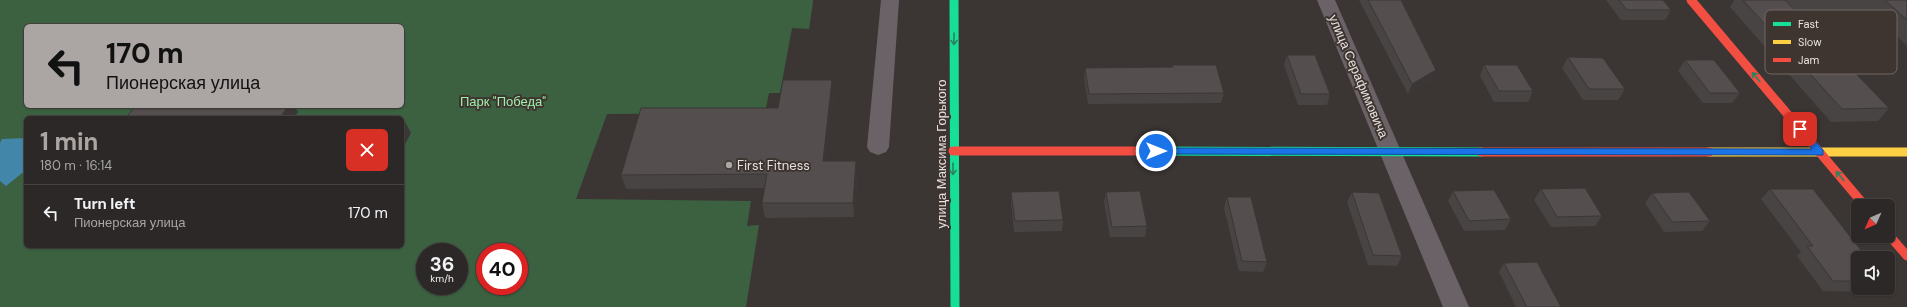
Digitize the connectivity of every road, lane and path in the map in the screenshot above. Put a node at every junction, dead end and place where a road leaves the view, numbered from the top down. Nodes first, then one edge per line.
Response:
1 (890, 0) edge
2 (954, 0) edge
3 (1326, 0) edge
4 (1692, 0) edge
5 (878, 147) dead end
6 (953, 151) junction
7 (1391, 152) junction
8 (1820, 152) junction
9 (1907, 152) edge
10 (1859, 199) edge
11 (1895, 242) edge
12 (1907, 256) edge
13 (955, 307) edge
14 (1456, 307) edge

1 - 5 street
2 -> 6 street, улица Максима Горького
3 - 7 street, улица Серафимовича
8 -> 4 street
6 - 7 street
6 -> 13 street, улица Максима Горького
7 - 8 street
7 - 14 street, улица Серафимовича
8 - 9 street
10 -> 8 street
11 - 12 street

